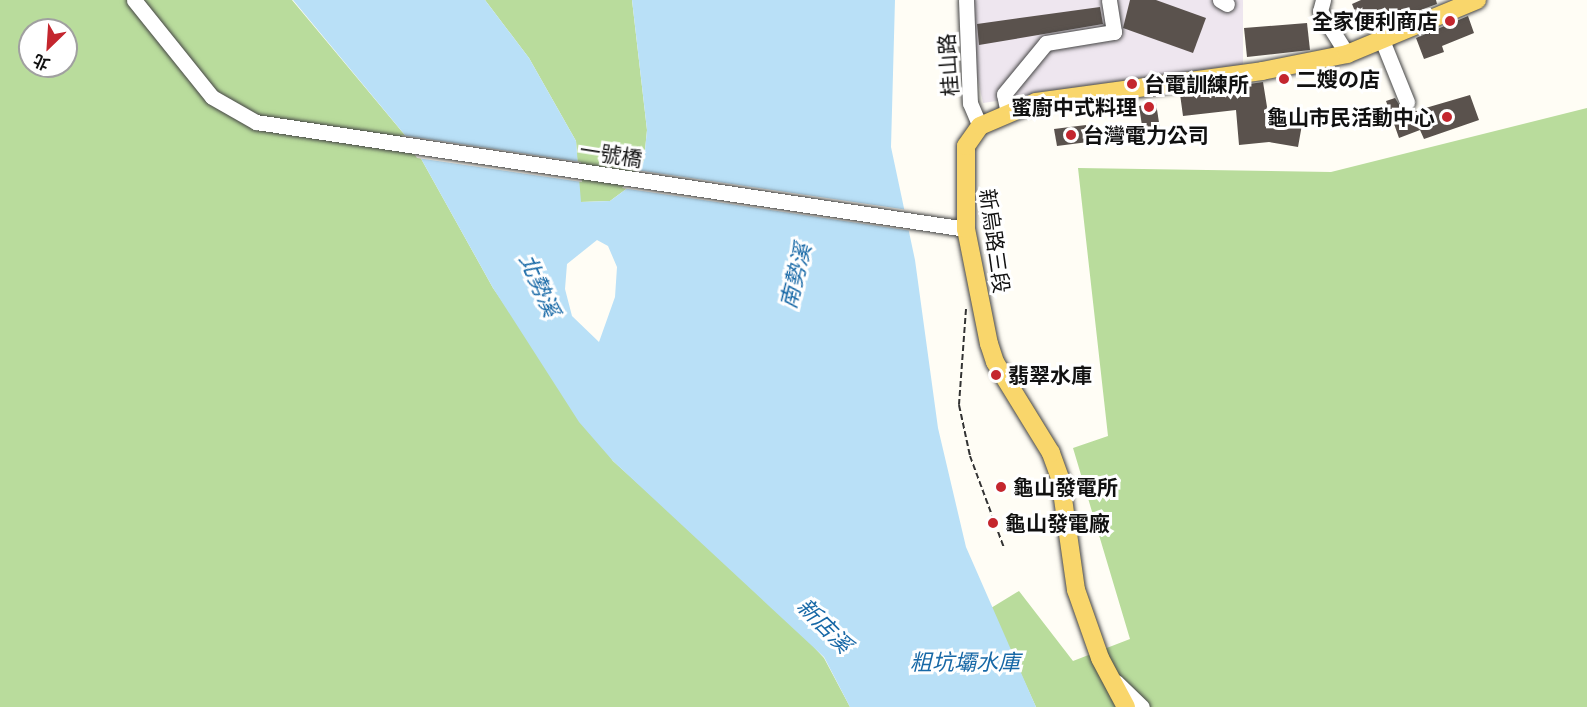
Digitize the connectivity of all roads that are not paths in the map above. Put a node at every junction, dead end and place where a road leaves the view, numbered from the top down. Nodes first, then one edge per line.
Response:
1 (134, 0) edge
2 (966, 0) edge
3 (1323, 0) edge
4 (1477, 0) edge
5 (1110, 2) edge
6 (1382, 40) junction
7 (1347, 54) junction
8 (1407, 102) dead end
9 (1008, 113) junction
10 (980, 126) junction
11 (966, 229) junction
12 (1105, 670) junction
13 (1126, 707) edge
14 (1142, 707) edge

1 - 11 street, 一號橋
2 - 10 street, 桂山路
3 - 7 street
4 - 6 main road
5 - 9 street
6 - 7 main road
6 - 8 street
7 - 9 main road
9 - 10 main road
10 - 11 main road, 新烏路三段
11 - 12 main road, 新烏路三段
12 - 13 main road, 新烏路三段
12 - 14 street

